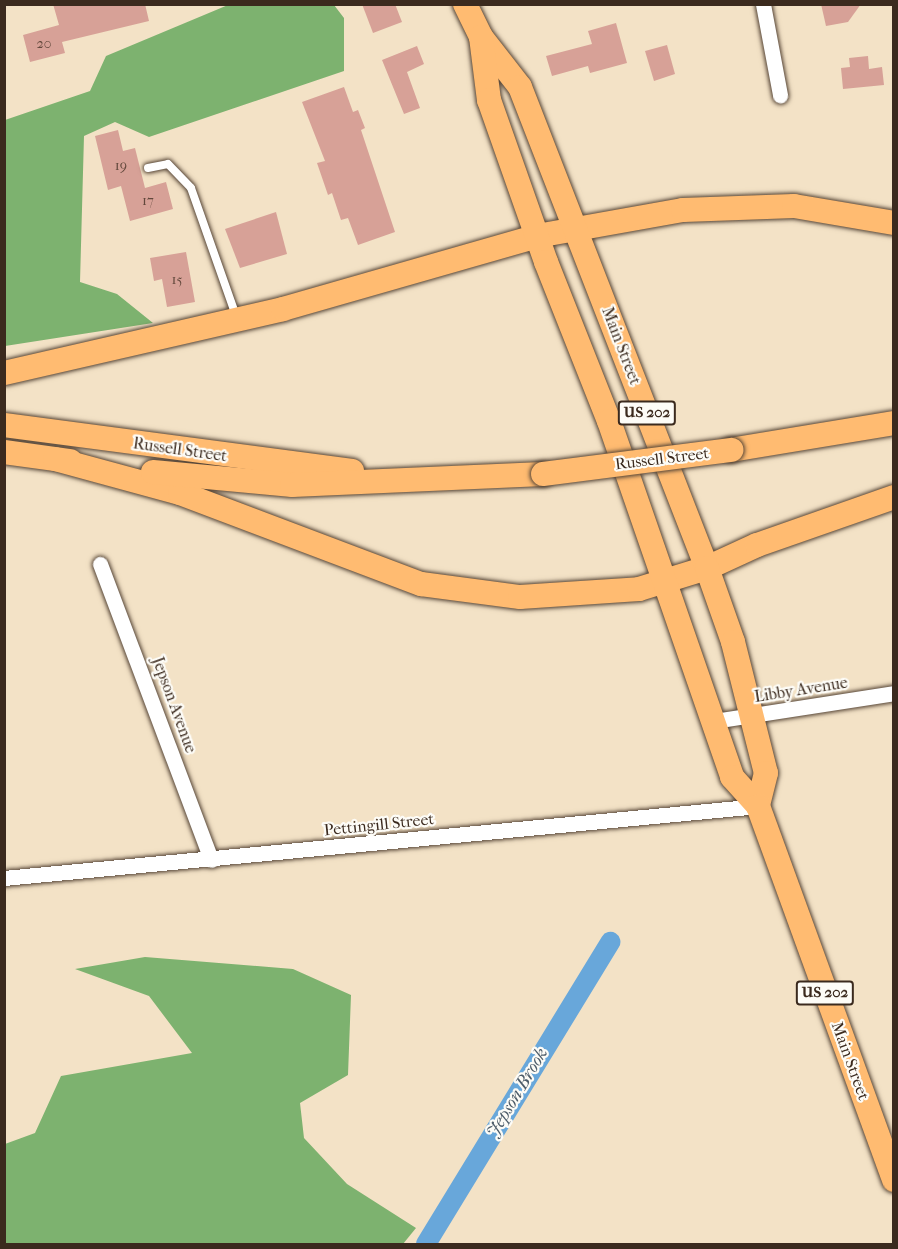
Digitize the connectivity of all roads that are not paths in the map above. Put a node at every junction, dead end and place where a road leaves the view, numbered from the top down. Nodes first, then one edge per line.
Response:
1 (465, 4) edge
2 (763, 4) edge
3 (480, 37) junction
4 (780, 95) dead end
5 (148, 168) dead end
6 (894, 223) edge
7 (577, 227) junction
8 (537, 237) junction
9 (237, 320) junction
10 (4, 373) edge
11 (894, 423) edge
12 (4, 425) edge
13 (4, 452) edge
14 (55, 459) junction
15 (428, 479) junction
16 (894, 497) edge
17 (100, 564) dead end
18 (707, 568) junction
19 (665, 581) junction
20 (894, 693) edge
21 (753, 717) junction
22 (714, 722) junction
23 (758, 806) junction
24 (211, 860) junction
25 (4, 878) edge
26 (894, 1180) edge

1 - 3 main road, Main Street / US 202
2 - 4 street
3 - 7 main road, Main Street / US 202
3 - 8 main road, Main Street / US 202
5 - 9 lane
6 - 7 main road
7 - 8 main road
7 - 18 main road, Main Street / US 202
8 - 9 main road
8 - 19 main road, Main Street / US 202
9 - 10 main road
11 - 15 main road, Russell Street, bridge
12 - 15 main road, Russell Street
13 - 14 main road, Russell Street
14 - 15 main road, Russell Street
14 - 19 main road
16 - 18 main road
17 - 24 street, Jepson Avenue
18 - 19 main road
18 - 21 main road, Main Street / US 202
19 - 22 main road, Main Street / US 202
20 - 21 street, Libby Avenue
21 - 22 street, Libby Avenue
21 - 23 main road, Main Street / US 202
22 - 23 main road, Main Street / US 202
23 - 24 street, Pettingill Street
23 - 26 main road, Main Street / US 202
24 - 25 street, Pettingill Street

